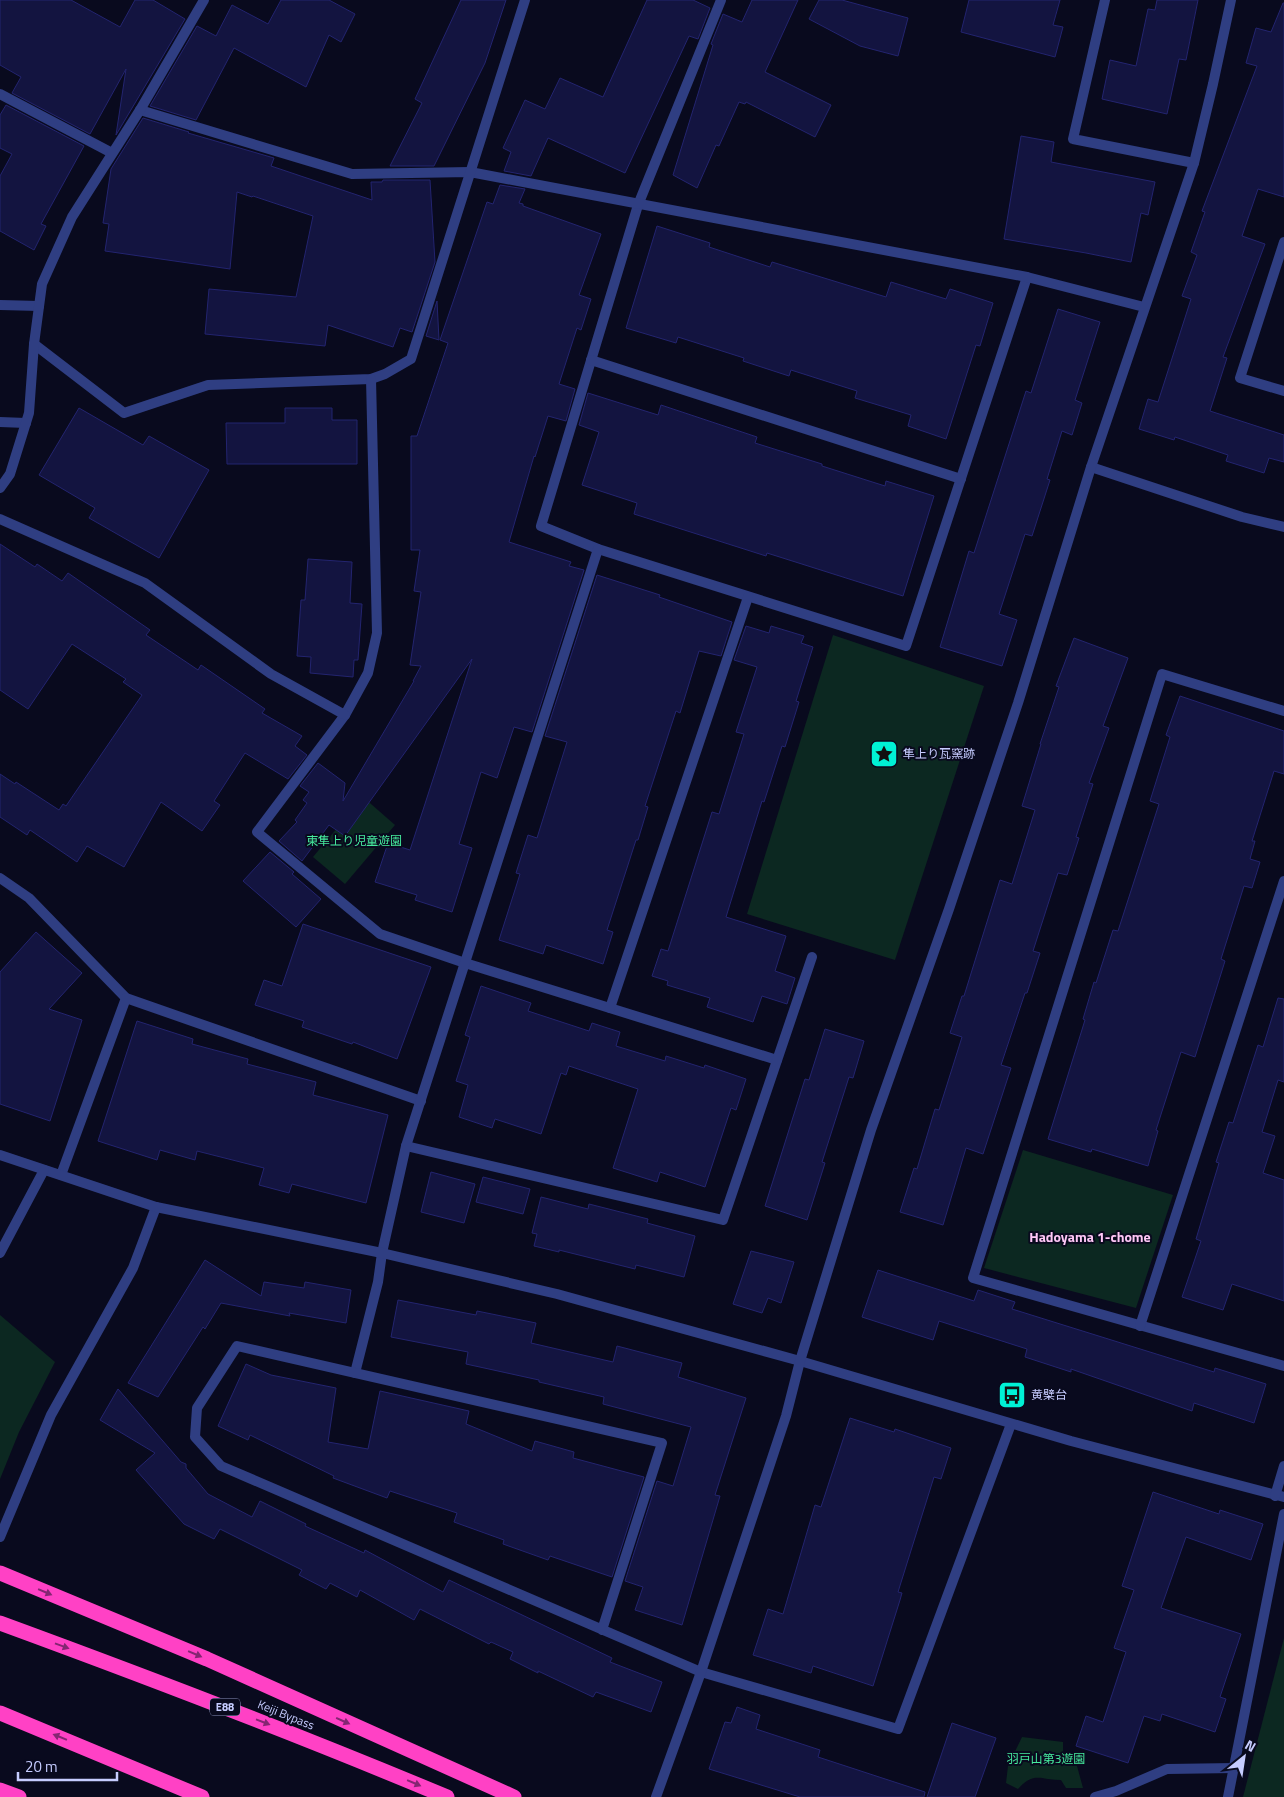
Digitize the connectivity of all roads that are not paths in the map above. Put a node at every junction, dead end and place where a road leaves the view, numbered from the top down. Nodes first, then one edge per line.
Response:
1 (204, 0) edge
2 (525, 0) edge
3 (721, 0) edge
4 (1104, 0) edge
5 (1231, 0) edge
6 (0, 94) edge
7 (140, 110) junction
8 (112, 153) junction
9 (1194, 163) junction
10 (470, 172) junction
11 (638, 205) junction
12 (1284, 242) edge
13 (1027, 277) junction
14 (0, 305) edge
15 (40, 306) junction
16 (1144, 307) junction
17 (34, 344) junction
18 (592, 360) junction
19 (371, 379) junction
20 (1284, 390) edge
21 (0, 422) edge
22 (26, 423) junction
23 (1091, 467) junction
24 (961, 479) junction
25 (0, 488) edge
26 (0, 519) edge
27 (1284, 527) edge
28 (598, 549) junction
29 (748, 597) junction
30 (1284, 711) edge
31 (345, 714) junction
32 (0, 878) edge
33 (1284, 881) edge
34 (812, 957) dead end
35 (465, 963) junction
36 (126, 998) junction
37 (610, 1008) junction
38 (777, 1060) junction
39 (421, 1101) junction
40 (406, 1146) junction
41 (0, 1155) edge
42 (44, 1170) junction
43 (61, 1175) junction
44 (156, 1207) junction
45 (0, 1253) edge
46 (382, 1253) junction
47 (1140, 1326) junction
48 (800, 1361) junction
49 (1284, 1366) edge
50 (355, 1373) junction
51 (1011, 1424) junction
52 (1284, 1466) edge
53 (1279, 1496) edge
54 (1284, 1514) edge
55 (0, 1538) edge
56 (0, 1573) edge
57 (0, 1623) edge
58 (602, 1630) junction
59 (701, 1672) junction
60 (0, 1713) edge
61 (1235, 1768) junction
62 (0, 1790) edge
63 (19, 1797) edge
64 (202, 1797) edge
65 (447, 1797) edge
66 (514, 1797) edge
67 (656, 1797) edge
68 (1096, 1797) edge
69 (1228, 1797) edge

1 - 7 street
2 - 10 street
3 - 11 street
4 - 9 street
5 - 9 street
6 - 8 street
7 - 8 street
7 - 10 street
8 - 15 street
9 - 16 street
10 - 11 street
10 - 19 street
11 - 13 street
11 - 18 street
12 - 20 street
13 - 16 street
13 - 24 street
14 - 15 street
15 - 17 street
16 - 23 street
17 - 19 street
17 - 22 street
18 - 24 street
18 - 28 street
19 - 31 street
21 - 22 street
22 - 25 street
23 - 27 street
23 - 48 street
24 - 29 street
26 - 31 street
28 - 29 street
28 - 35 street
29 - 37 street
30 - 47 street
31 - 35 street
32 - 36 street
33 - 47 street
34 - 38 street
35 - 37 street
35 - 39 street
36 - 39 street
36 - 43 street
37 - 38 street
38 - 40 street
39 - 40 street
40 - 46 street
41 - 42 street
42 - 43 street
42 - 45 street
43 - 44 street
44 - 46 street
44 - 55 street
46 - 48 street
46 - 50 street
47 - 49 street
48 - 51 street
48 - 59 street
50 - 58 street
50 - 58 street
51 - 53 street
51 - 59 street
52 - 53 street
54 - 61 street
56 -> 66 highway
57 -> 65 highway, Keiji Bypass / E88
58 - 59 street
59 - 67 street
64 -> 60 highway
61 - 68 street
61 - 69 street
62 - 63 highway

